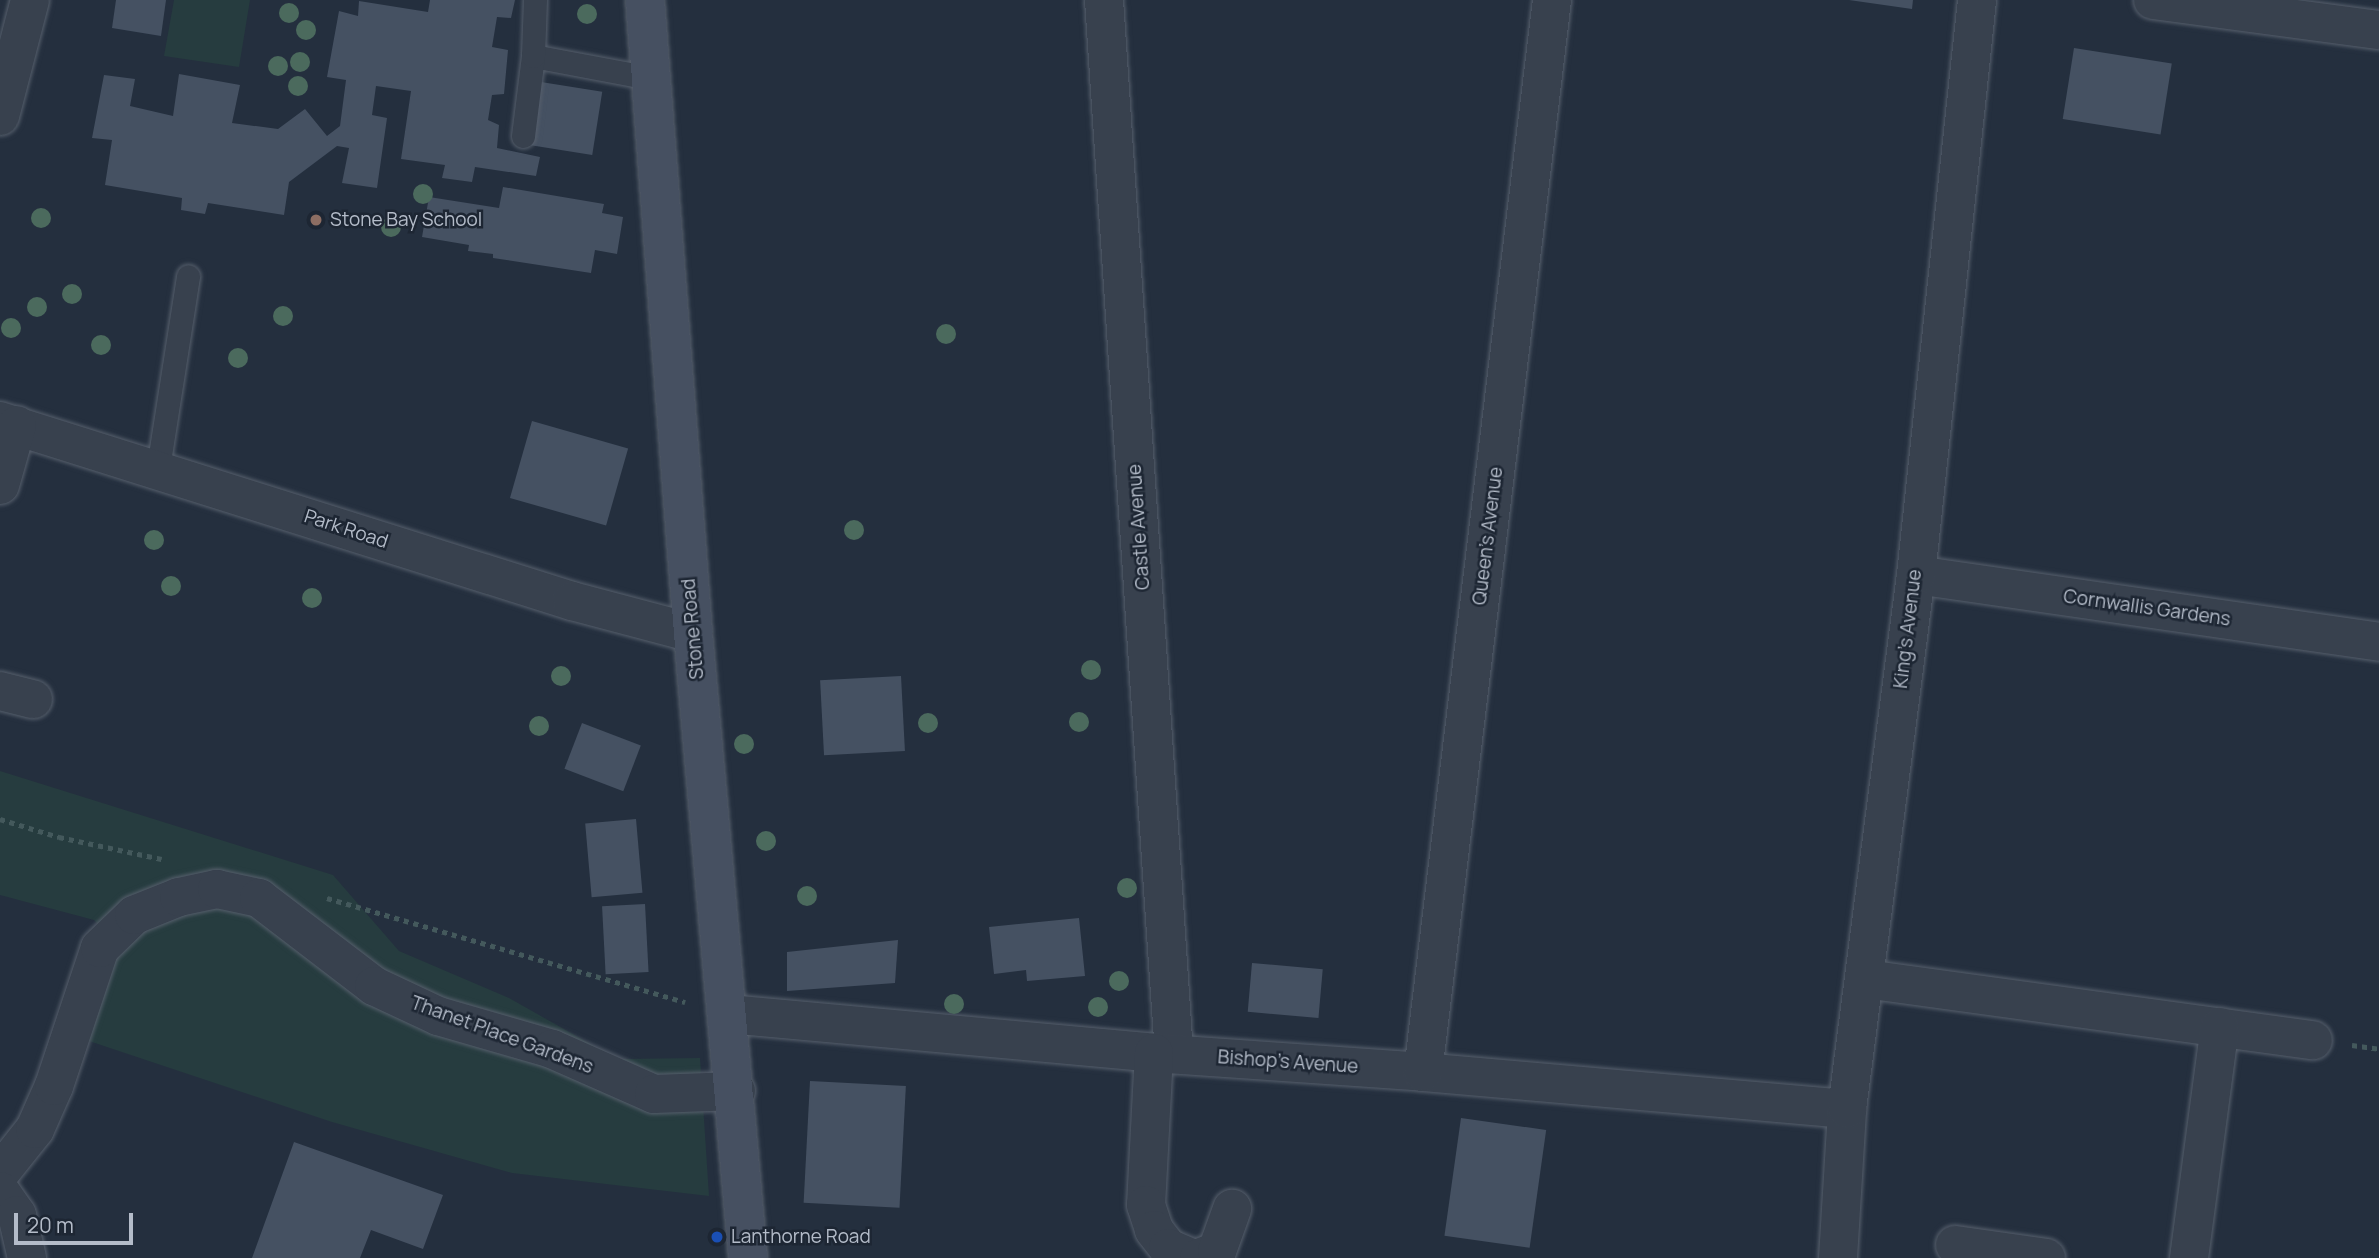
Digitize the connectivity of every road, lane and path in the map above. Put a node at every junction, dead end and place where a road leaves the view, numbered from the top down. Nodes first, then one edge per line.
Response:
1 (30, 0) edge
2 (535, 0) edge
3 (645, 0) edge
4 (1104, 0) edge
5 (1552, 0) edge
6 (1977, 0) edge
7 (2153, 0) edge
8 (2379, 30) edge
9 (533, 56) junction
10 (651, 78) junction
11 (0, 116) edge
12 (523, 136) dead end
13 (188, 276) dead end
14 (8, 423) edge
15 (158, 468) junction
16 (0, 485) edge
17 (1916, 575) junction
18 (693, 633) junction
19 (2379, 642) edge
20 (337, 901) dead end
21 (1865, 979) junction
22 (728, 1014) junction
23 (2220, 1027) junction
24 (2314, 1040) dead end
25 (1164, 1053) junction
26 (1423, 1072) junction
27 (736, 1091) junction
28 (1847, 1109) junction
29 (0, 1173) edge
30 (0, 1191) edge
31 (1232, 1209) dead end
32 (1955, 1245) dead end
33 (27, 1258) edge
34 (748, 1258) edge
35 (1192, 1258) edge
36 (1199, 1258) edge
37 (1838, 1258) edge
38 (2046, 1258) edge
39 (2189, 1258) edge

1 - 11 street
2 - 9 lane
3 - 10 main road, Stone Road
4 - 25 street, Castle Avenue
5 - 26 street, Queen's Avenue
6 - 17 street, King's Avenue
7 - 8 street
9 - 10 lane
9 - 12 lane
10 - 18 main road, Stone Road
13 - 15 lane
14 - 15 street, Park Road
14 - 16 street
15 - 18 street, Park Road
17 - 19 street, Cornwallis Gardens
17 - 21 street, King's Avenue
18 - 22 main road, Stone Road
20 - 22 path
21 - 23 street
21 - 28 street, King's Avenue
22 - 25 street, Bishop's Avenue
22 - 27 main road, Stone Road
23 - 24 street
23 - 39 street
25 - 26 street, Bishop's Avenue
25 - 35 street, Castle Avenue
26 - 28 street, Bishop's Avenue
27 - 29 street, Thanet Place Gardens
27 - 34 main road, Stone Road
28 - 37 street, King's Avenue
30 - 33 street
31 - 36 street
32 - 38 street

